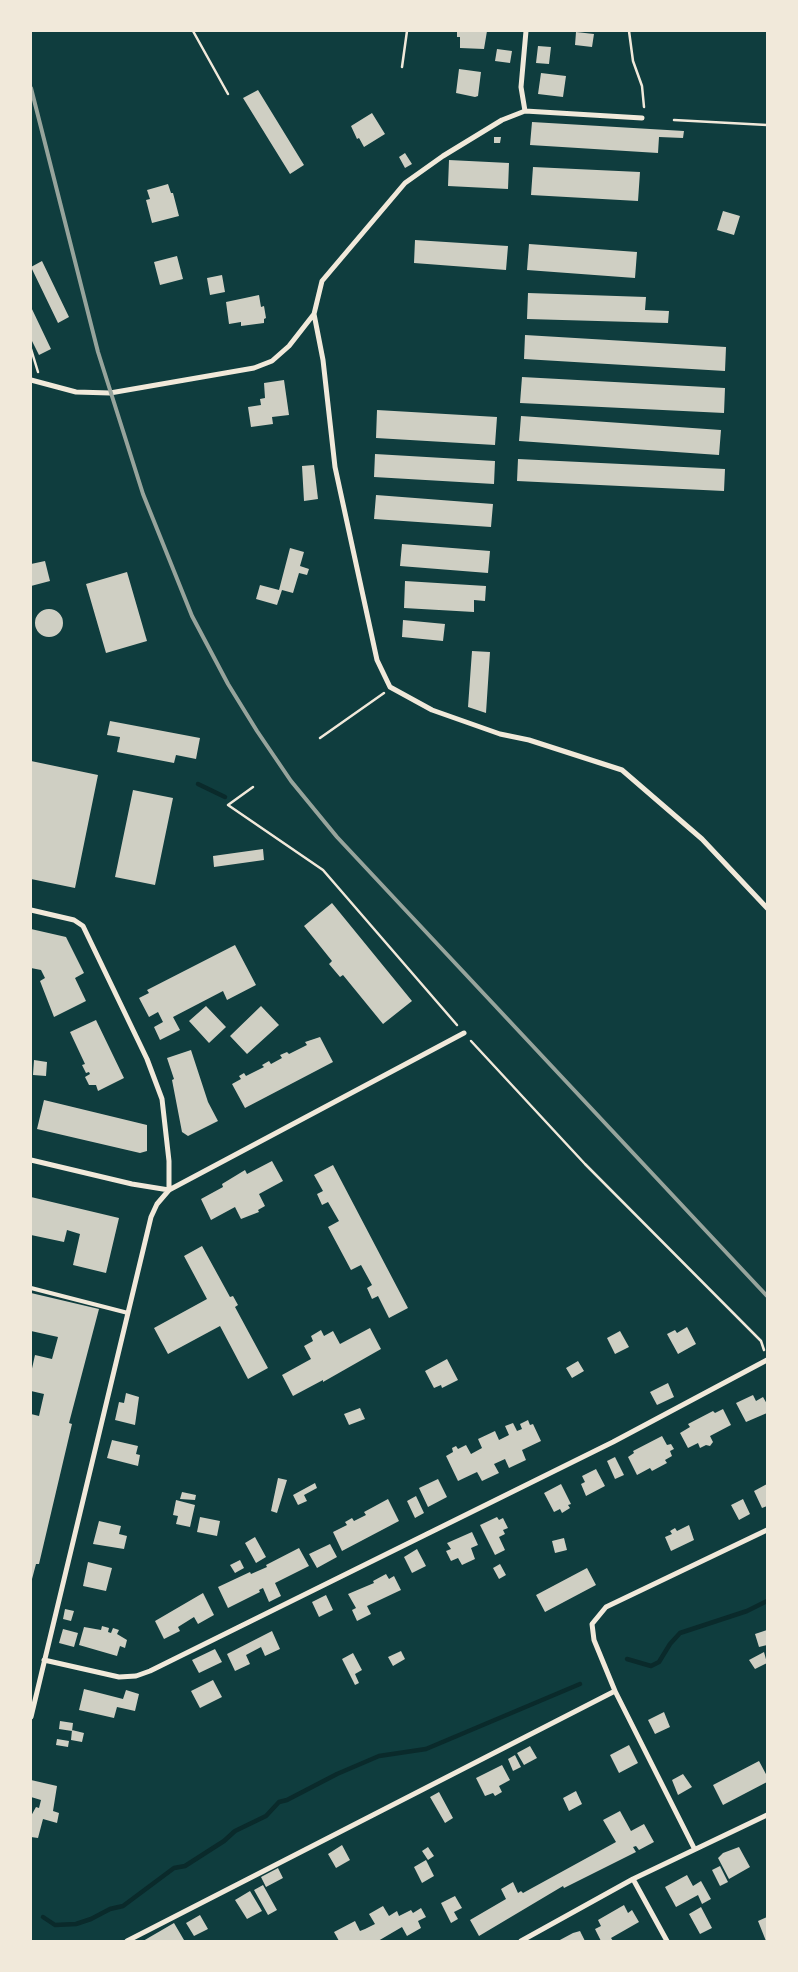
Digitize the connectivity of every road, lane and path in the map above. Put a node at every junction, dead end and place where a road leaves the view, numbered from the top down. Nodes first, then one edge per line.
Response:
1 (193, 31) edge
2 (407, 31) edge
3 (526, 31) edge
4 (629, 31) edge
5 (402, 67) dead end
6 (228, 94) dead end
7 (525, 111) junction
8 (642, 118) joint
9 (674, 120) dead end
10 (767, 125) edge
11 (314, 314) junction
12 (31, 350) edge
13 (36, 365) dead end
14 (31, 380) edge
15 (390, 687) junction
16 (320, 738) dead end
17 (253, 787) dead end
18 (767, 908) edge
19 (31, 910) edge
20 (464, 1033) junction
21 (31, 1160) edge
22 (170, 1190) junction
23 (31, 1288) edge
24 (128, 1313) junction
25 (764, 1362) edge
26 (767, 1530) edge
27 (44, 1660) junction
28 (615, 1691) junction
29 (34, 1697) edge
30 (31, 1717) edge
31 (767, 1814) edge
32 (694, 1848) junction
33 (633, 1879) junction
34 (127, 1941) edge
35 (521, 1941) edge
36 (666, 1941) edge

1 - 6 path
2 - 5 path
3 - 7 street
4 - 8 path
7 - 8 street
7 - 11 street
9 - 10 path
11 - 14 street
11 - 15 street
12 - 13 path
15 - 16 path
15 - 18 street
17 - 20 path
19 - 22 street
20 - 22 street
20 - 25 path
21 - 22 street
22 - 24 street
23 - 24 lane
24 - 27 street
25 - 27 street
26 - 28 street
27 - 29 street
28 - 32 street
28 - 34 street
29 - 30 street
31 - 32 street
32 - 33 street
33 - 35 street
33 - 36 street

